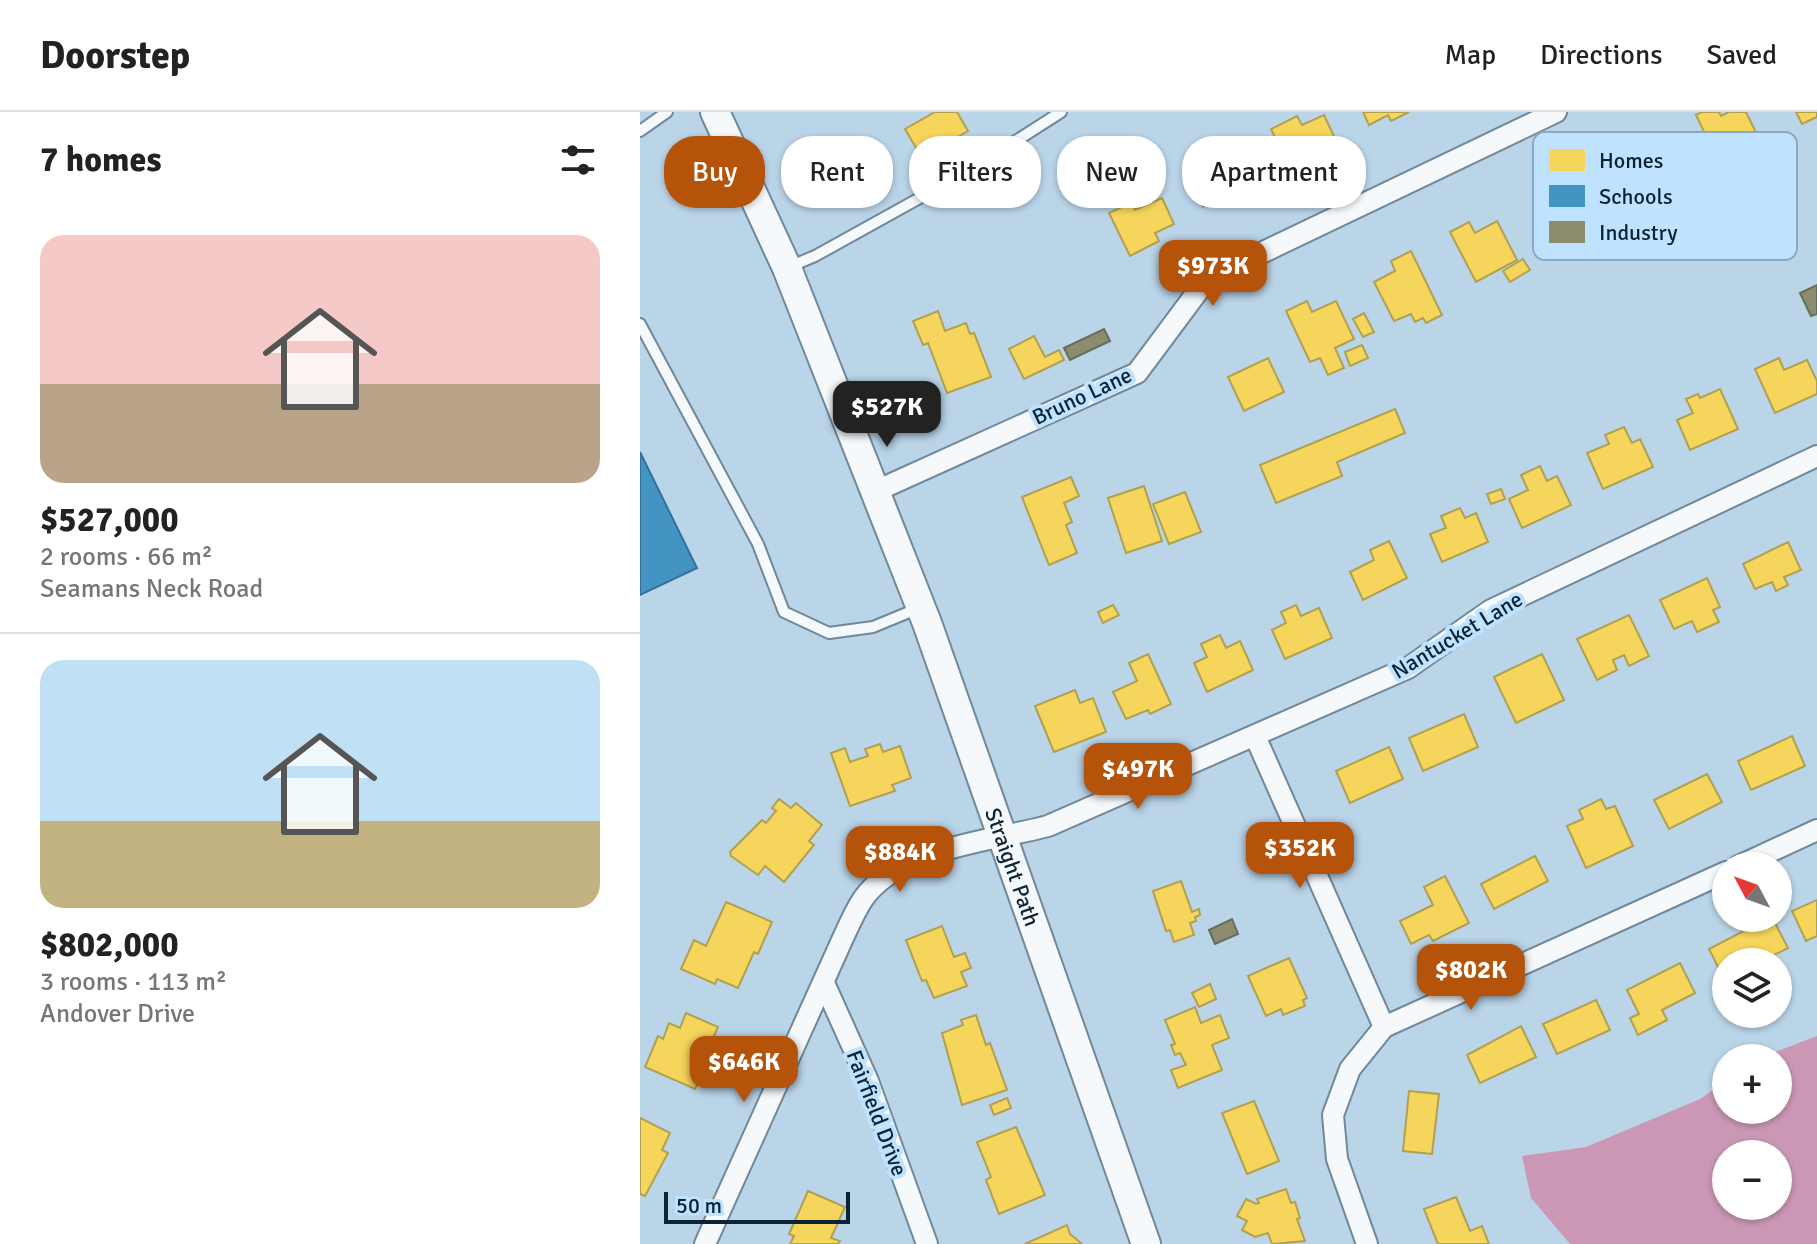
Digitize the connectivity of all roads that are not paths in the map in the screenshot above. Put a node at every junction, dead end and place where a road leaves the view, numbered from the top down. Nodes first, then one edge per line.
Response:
1 (667, 112) edge
2 (715, 112) edge
3 (1061, 112) edge
4 (1556, 112) edge
5 (640, 131) edge
6 (787, 268) junction
7 (640, 324) edge
8 (1817, 456) edge
9 (876, 491) junction
10 (921, 608) junction
11 (1255, 736) junction
12 (1817, 830) edge
13 (1004, 838) junction
14 (1769, 852) edge
15 (1712, 878) edge
16 (824, 983) junction
17 (1384, 1027) junction
18 (705, 1244) edge
19 (927, 1244) edge
20 (1146, 1244) edge
21 (1367, 1244) edge

1 - 5 lane
2 - 6 main road, Straight Path
3 - 6 lane
4 - 9 street, Bruno Lane
6 - 9 main road, Straight Path
7 - 10 lane
8 - 11 street, Nantucket Lane
9 - 10 main road, Straight Path
10 - 13 main road, Straight Path
11 - 13 street, Nantucket Lane
11 - 17 street
12 - 14 street
13 - 16 street
13 - 20 main road, Straight Path
15 - 17 street
16 - 18 street
16 - 19 street, Fairfield Drive
17 - 21 street

